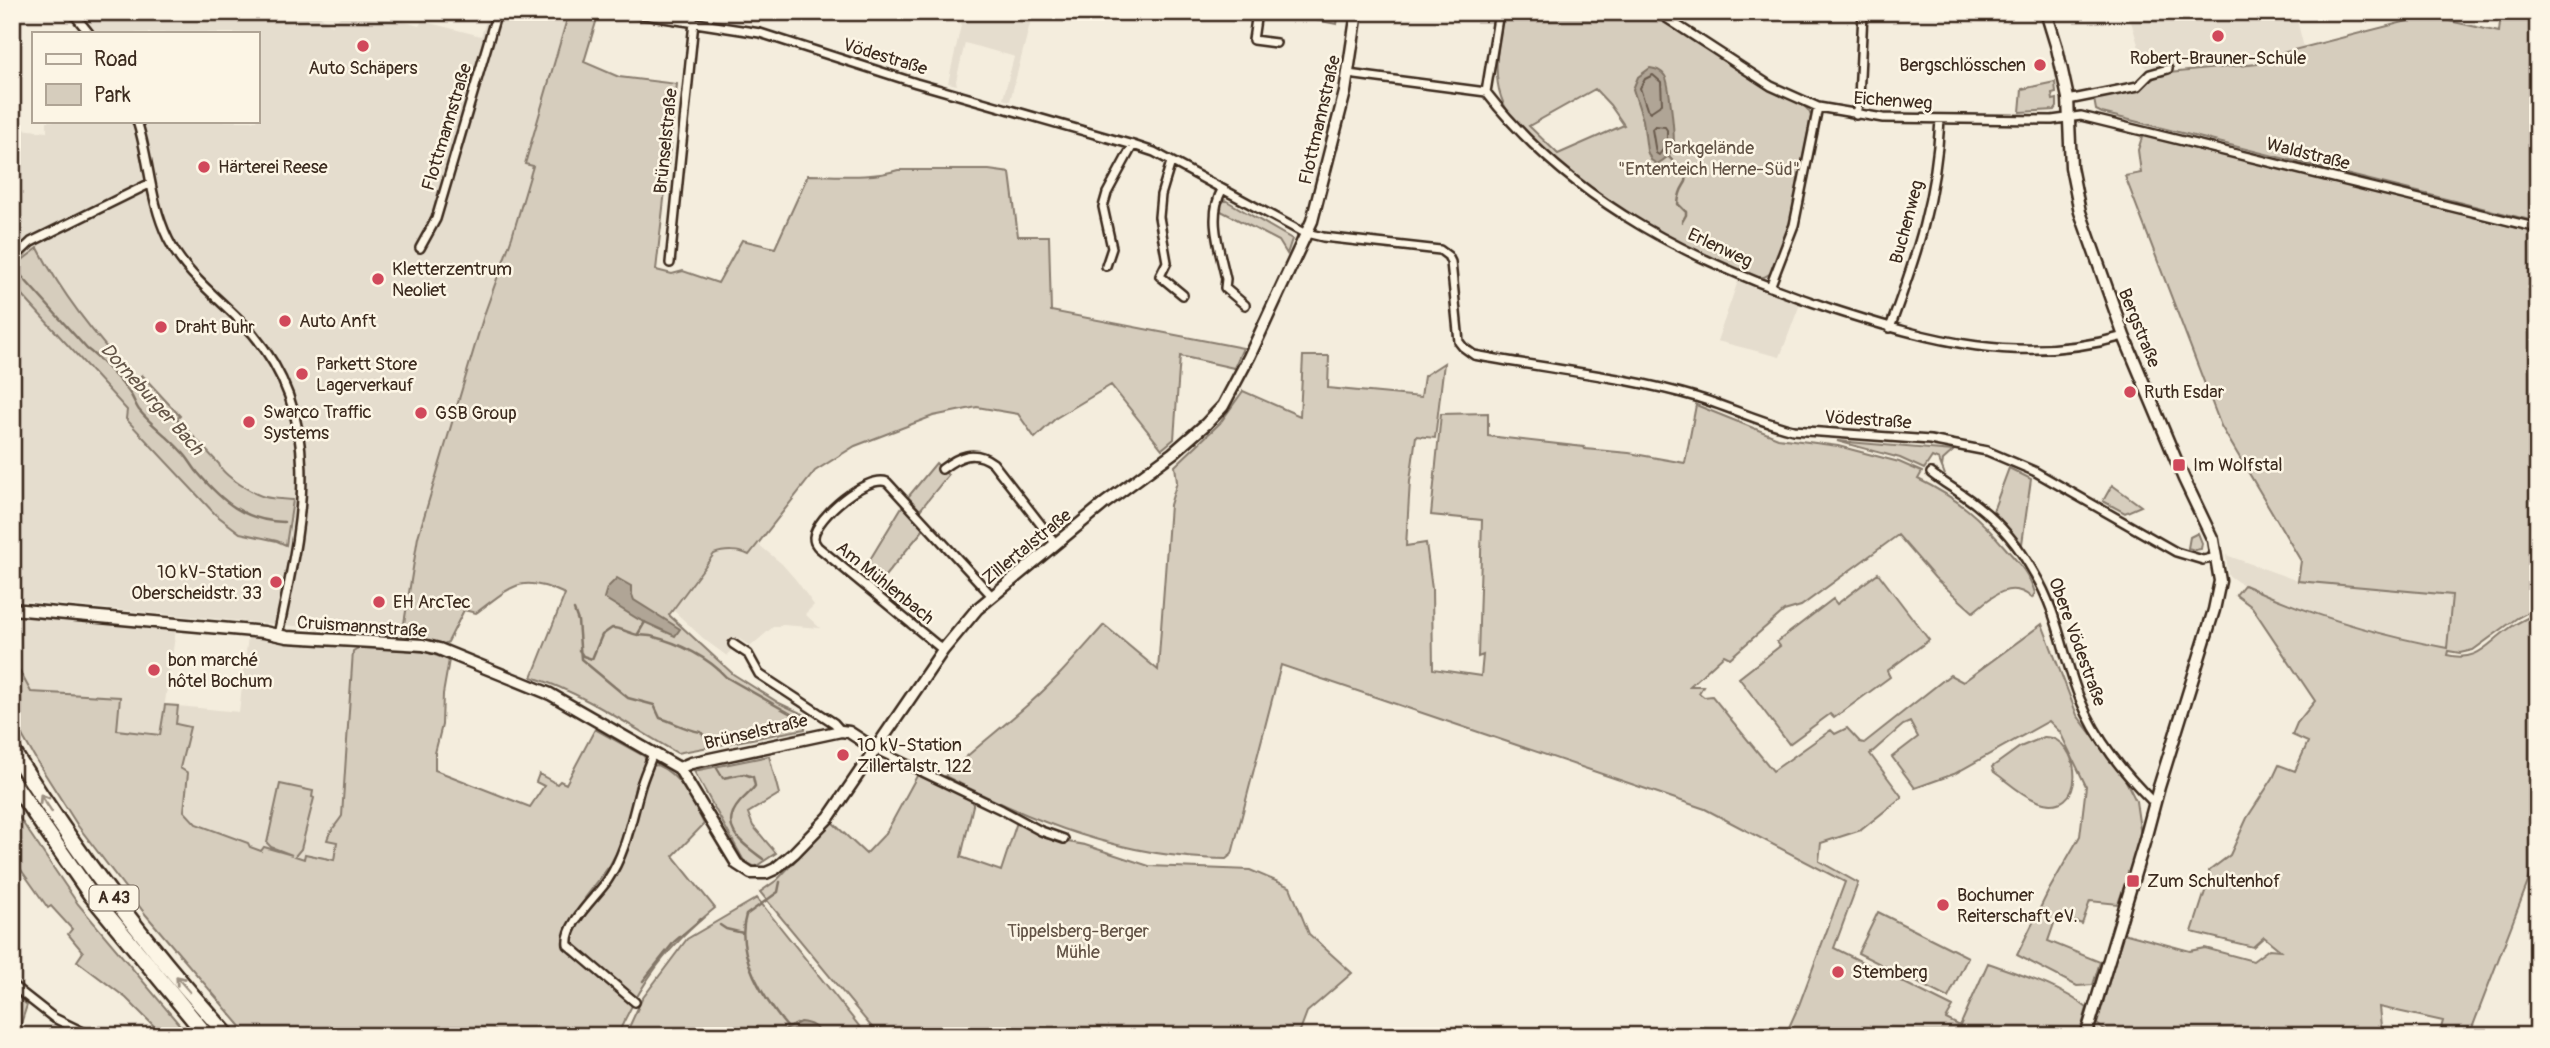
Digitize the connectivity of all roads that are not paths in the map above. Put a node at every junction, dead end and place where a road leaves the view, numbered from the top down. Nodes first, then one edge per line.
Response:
1 (72, 12) edge
2 (498, 12) edge
3 (625, 12) edge
4 (1257, 12) edge
5 (1357, 12) edge
6 (1499, 12) edge
7 (1657, 12) edge
8 (1863, 12) edge
9 (2046, 12) edge
10 (694, 22) junction
11 (88, 32) edge
12 (1276, 43) dead end
13 (2168, 69) dead end
14 (1348, 74) junction
15 (1486, 92) junction
16 (2068, 100) junction
17 (1818, 107) junction
18 (1856, 116) junction
19 (2069, 117) junction
20 (1940, 120) junction
21 (137, 122) edge
22 (1133, 145) junction
23 (1171, 162) junction
24 (149, 184) junction
25 (1222, 190) junction
26 (2538, 228) edge
27 (1307, 234) junction
28 (420, 248) dead end
29 (12, 260) edge
30 (670, 263) dead end
31 (1106, 266) dead end
32 (1770, 287) junction
33 (1183, 295) dead end
34 (1245, 305) dead end
35 (1890, 328) junction
36 (2124, 336) junction
37 (942, 469) dead end
38 (1931, 473) dead end
39 (1056, 544) junction
40 (2217, 557) junction
41 (992, 596) junction
42 (12, 609) edge
43 (278, 635) junction
44 (733, 645) dead end
45 (943, 650) junction
46 (841, 731) junction
47 (875, 749) junction
48 (12, 750) edge
49 (653, 753) junction
50 (678, 768) junction
51 (12, 781) edge
52 (2154, 803) junction
53 (1064, 839) dead end
54 (751, 873) joint
55 (12, 985) edge
56 (635, 1002) dead end
57 (2087, 1030) edge
58 (91, 1036) edge
59 (206, 1036) edge
60 (228, 1036) edge
61 (2096, 1036) edge

1 - 11 street
2 - 28 street, Flottmannstraße
3 - 10 street, Vödestraße
4 - 12 street
5 - 14 street, Flottmannstraße
6 - 15 street
7 - 17 street, Eichenweg
8 - 18 street
9 - 16 street, Bergstraße
10 - 22 street, Vödestraße
10 - 30 street, Brünselstraße
13 - 16 street
14 - 15 street
14 - 27 street, Flottmannstraße
15 - 32 street, Erlenweg
16 - 19 street, Bergstraße
17 - 18 street, Eichenweg
17 - 32 street
18 - 20 street, Eichenweg
19 - 20 street, Eichenweg
19 - 26 street, Waldstraße
19 - 36 street, Bergstraße
20 - 35 street, Buchenweg
21 - 24 street
22 - 23 street, Vödestraße
22 - 31 street
23 - 25 street, Vödestraße
23 - 33 street
24 - 29 street
24 - 43 street
25 - 27 street, Vödestraße
25 - 34 street
27 - 39 street, Zillertalstraße
27 - 40 street, Vödestraße
32 - 35 street, Erlenweg
35 - 36 street, Erlenweg
36 - 40 street, Bergstraße
37 - 39 street
38 - 52 street, Obere Vödestraße
39 - 41 street, Zillertalstraße
40 - 52 street
41 - 45 street, Zillertalstraße
41 - 45 street, Am Mühlenbach
42 - 43 street, Cruismannstraße
43 - 49 street, Cruismannstraße
44 - 46 street, Brünselstraße
45 - 47 street, Zillertalstraße
46 - 47 street, Brünselstraße
46 - 50 street, Brünselstraße
47 - 53 street
47 - 54 street, Zillertalstraße
60 -> 48 highway, A 43
49 - 50 street, Cruismannstraße
49 - 56 street
50 - 54 street, Cruismannstraße
51 - 59 highway, A 43
52 - 57 street
55 - 58 street
57 - 61 street

